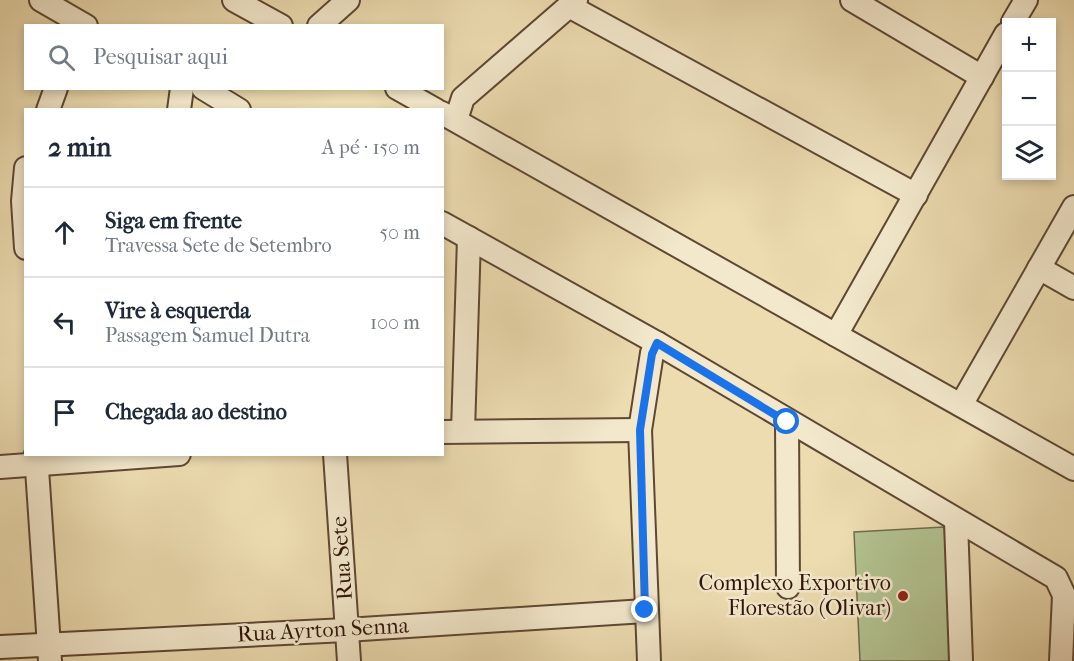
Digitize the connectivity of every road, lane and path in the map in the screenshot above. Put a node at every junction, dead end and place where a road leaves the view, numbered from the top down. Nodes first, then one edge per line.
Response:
1 (41, 0) edge
2 (234, 0) edge
3 (348, 0) edge
4 (852, 0) edge
5 (1026, 0) edge
6 (572, 3) edge
7 (1015, 18) edge
8 (79, 24) edge
9 (277, 24) edge
10 (321, 24) edge
11 (1002, 41) edge
12 (982, 76) junction
13 (55, 90) edge
14 (182, 90) edge
15 (206, 90) edge
16 (401, 90) edge
17 (49, 108) edge
18 (179, 108) edge
19 (236, 108) edge
20 (432, 108) edge
21 (449, 117) edge
22 (24, 190) edge
23 (916, 195) junction
24 (1074, 207) edge
25 (24, 217) edge
26 (444, 225) edge
27 (469, 238) junction
28 (1039, 268) junction
29 (1074, 288) edge
30 (836, 335) junction
31 (657, 343) junction
32 (961, 405) junction
33 (787, 422) junction
34 (640, 430) junction
35 (453, 431) edge
36 (142, 456) edge
37 (335, 456) edge
38 (36, 459) edge
39 (0, 467) edge
40 (1074, 469) edge
41 (956, 521) junction
42 (788, 587) dead end
43 (645, 610) junction
44 (346, 630) junction
45 (0, 647) edge
46 (50, 652) edge
47 (349, 661) edge
48 (649, 661) edge
49 (961, 661) edge
50 (1061, 661) edge

1 - 8 street
2 - 9 street
3 - 10 street
4 - 12 street
5 - 7 street
6 - 21 street
6 - 23 street
11 - 12 street
12 - 23 street
13 - 17 street
14 - 18 street
15 - 19 street
16 - 20 street
21 - 30 street
22 - 25 street
23 - 30 street
24 - 28 street
26 - 27 street
27 - 31 street
27 - 35 street
28 - 29 street
28 - 32 street
30 - 32 street
31 - 33 street
31 - 34 street
32 - 40 street
33 - 41 street
33 - 42 street
34 - 35 street
34 - 43 street
36 - 38 street
37 - 44 street, Rua Sete
38 - 39 street
38 - 46 street
41 - 49 street
41 - 50 street
43 - 44 street, Rua Ayrton Senna
43 - 48 street
44 - 46 street, Rua Ayrton Senna
44 - 47 street, Rua Sete
45 - 46 street, Rua Ayrton Senna

